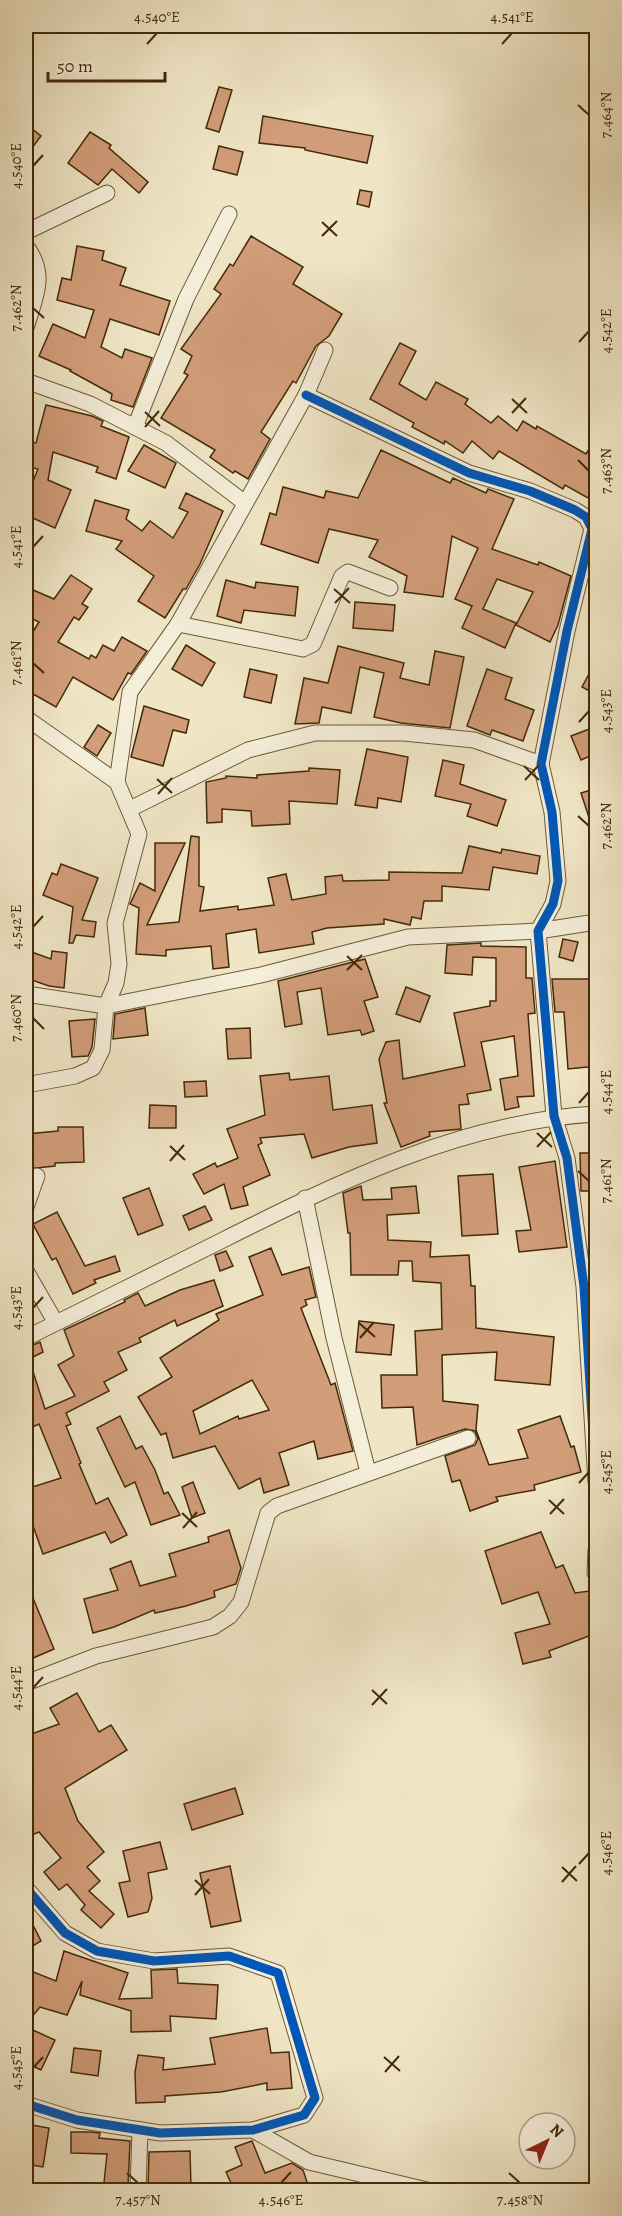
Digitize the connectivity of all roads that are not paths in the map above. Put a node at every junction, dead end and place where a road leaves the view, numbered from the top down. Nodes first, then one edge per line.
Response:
1 (107, 193) dead end
2 (229, 214) dead end
3 (26, 232) edge
4 (26, 246) edge
5 (26, 328) edge
6 (324, 350) dead end
7 (26, 381) edge
8 (306, 395) junction
9 (135, 427) junction
10 (245, 503) junction
11 (390, 588) dead end
12 (178, 624) junction
13 (26, 718) edge
14 (541, 764) junction
15 (117, 782) junction
16 (130, 809) junction
17 (597, 921) edge
18 (538, 931) junction
19 (26, 994) edge
20 (106, 1006) junction
21 (26, 1085) edge
22 (597, 1114) edge
23 (554, 1116) junction
24 (37, 1176) dead end
25 (305, 1198) junction
26 (26, 1207) edge
27 (26, 1271) edge
28 (590, 1288) edge
29 (56, 1323) junction
30 (26, 1338) edge
31 (468, 1438) dead end
32 (368, 1472) junction
33 (597, 1482) edge
34 (597, 1550) edge
35 (595, 1572) dead end
36 (26, 1683) edge
37 (26, 1888) edge
38 (26, 2104) edge
39 (140, 2130) junction
40 (253, 2130) junction
41 (138, 2190) edge
42 (426, 2190) edge

1 - 3 street
2 - 9 street
4 - 5 street
6 - 8 street
7 - 9 street
8 - 10 street
8 - 14 street
9 - 10 street
10 - 12 street
11 - 12 street
12 - 15 street
13 - 15 street
14 - 16 street
14 - 18 street
15 - 16 street
16 - 20 street
17 - 18 street
18 - 20 street
18 - 23 street
19 - 20 street
20 - 21 street
22 - 23 street
23 - 25 street
23 - 28 street
24 - 26 street
25 - 29 street
25 - 32 street
27 - 29 street
28 - 33 street
29 - 30 street
31 - 32 street
32 - 36 street
34 - 35 street
37 - 40 street
38 - 39 street
39 - 40 street
39 - 41 street
40 - 42 street

